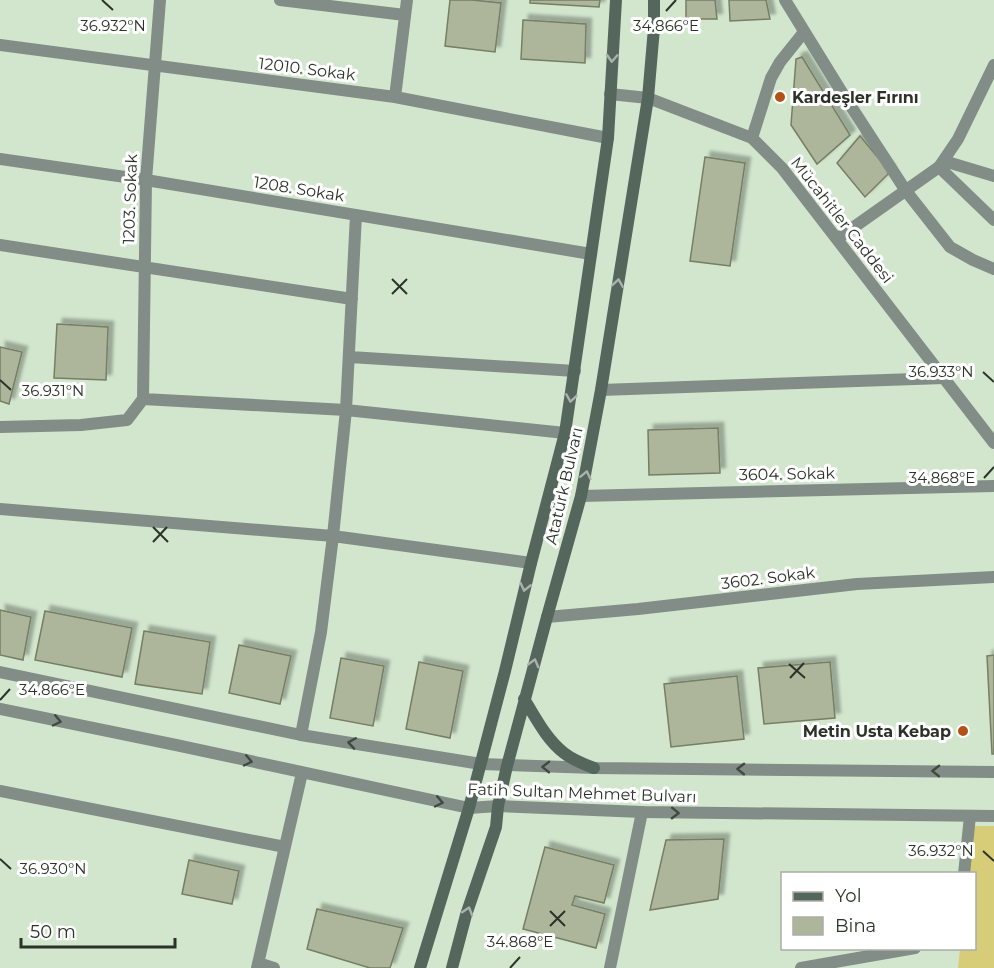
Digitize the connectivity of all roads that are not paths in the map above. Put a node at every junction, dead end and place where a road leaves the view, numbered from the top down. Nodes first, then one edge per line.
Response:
1 (160, 0) edge
2 (280, 0) edge
3 (407, 0) edge
4 (616, 0) edge
5 (654, 0) edge
6 (784, 0) edge
7 (405, 15) junction
8 (804, 32) junction
9 (0, 45) edge
10 (994, 64) edge
11 (154, 66) junction
12 (610, 94) junction
13 (395, 97) junction
14 (648, 98) junction
15 (608, 138) junction
16 (752, 138) junction
17 (0, 159) edge
18 (942, 164) junction
19 (994, 176) edge
20 (146, 180) junction
21 (906, 191) junction
22 (356, 215) junction
23 (994, 220) edge
24 (837, 239) junction
25 (0, 245) edge
26 (591, 254) junction
27 (145, 267) junction
28 (994, 268) edge
29 (352, 299) junction
30 (350, 357) junction
31 (575, 371) junction
32 (944, 378) junction
33 (601, 390) junction
34 (143, 399) junction
35 (346, 410) junction
36 (0, 427) edge
37 (566, 433) junction
38 (993, 441) edge
39 (994, 486) edge
40 (581, 496) junction
41 (0, 509) edge
42 (333, 536) junction
43 (531, 562) junction
44 (994, 576) edge
45 (547, 617) junction
46 (0, 672) edge
47 (524, 699) junction
48 (0, 709) edge
49 (301, 735) junction
50 (481, 764) junction
51 (507, 766) junction
52 (594, 768) junction
53 (994, 772) edge
54 (302, 773) junction
55 (0, 791) edge
56 (498, 806) junction
57 (469, 808) junction
58 (642, 812) junction
59 (970, 816) junction
60 (994, 816) edge
61 (285, 847) junction
62 (964, 872) edge
63 (904, 950) edge
64 (257, 965) edge
65 (274, 968) edge
66 (420, 968) edge
67 (452, 968) edge
68 (610, 968) edge
69 (801, 968) edge

1 - 11 street, 1203. Sokak
2 - 7 street
3 - 7 street
4 -> 12 main road, Atatürk Bulvarı
5 - 14 main road, Atatürk Bulvarı
6 - 8 street
7 - 13 street
8 - 16 street
8 - 21 street
9 - 11 street, 12010. Sokak
10 - 18 street
11 - 13 street, 12010. Sokak
11 - 20 street, 1203. Sokak
12 - 14 street, Mücahitler Caddesi
12 - 15 main road, Atatürk Bulvarı
13 - 15 street, 12010. Sokak
14 - 16 street, Mücahitler Caddesi
33 -> 14 main road, Atatürk Bulvarı
15 - 26 main road, Atatürk Bulvarı
16 - 24 street, Mücahitler Caddesi
17 - 20 street, 1208. Sokak
18 - 19 street
18 - 21 street
18 - 23 street
20 - 22 street, 1208. Sokak
20 - 27 street, 1203. Sokak
21 - 24 street
21 - 28 street
22 - 26 street, 1208. Sokak
22 - 29 street
24 - 32 street, Mücahitler Caddesi
25 - 27 street
26 - 31 main road, Atatürk Bulvarı
27 - 29 street
27 - 34 street, 1203. Sokak
29 - 30 street
30 - 31 street
30 - 35 street
31 -> 37 main road, Atatürk Bulvarı
32 - 33 street
32 - 38 street, Mücahitler Caddesi
40 -> 33 main road, Atatürk Bulvarı
34 - 35 street
34 - 36 street
35 - 37 street
35 - 42 street
37 - 43 main road, Atatürk Bulvarı
39 - 40 street, 3604. Sokak
40 - 45 main road, Atatürk Bulvarı
41 - 42 street
42 - 43 street
42 - 49 street
43 -> 50 main road, Atatürk Bulvarı
44 - 45 street, 3602. Sokak
47 -> 45 main road, Atatürk Bulvarı
46 - 49 street, Fatih Sultan Mehmet Bulvarı
47 - 51 main road, Atatürk Bulvarı
47 - 52 main road
48 -> 54 street, Fatih Sultan Mehmet Bulvarı
50 -> 49 street, Fatih Sultan Mehmet Bulvarı
50 - 51 street, Fatih Sultan Mehmet Bulvarı
50 - 57 main road, Atatürk Bulvarı
52 -> 51 street, Fatih Sultan Mehmet Bulvarı
51 - 56 main road, Atatürk Bulvarı
53 -> 52 street, Fatih Sultan Mehmet Bulvarı
54 -> 57 street, Fatih Sultan Mehmet Bulvarı
54 - 61 street
55 - 61 street
56 - 57 street, Fatih Sultan Mehmet Bulvarı
56 - 58 street, Fatih Sultan Mehmet Bulvarı
67 -> 56 main road, Atatürk Bulvarı
57 - 66 main road, Atatürk Bulvarı
58 -> 59 street, Fatih Sultan Mehmet Bulvarı
58 - 68 street
59 - 60 street, Fatih Sultan Mehmet Bulvarı
59 - 62 street
61 - 64 street
63 - 69 street
64 - 65 street

